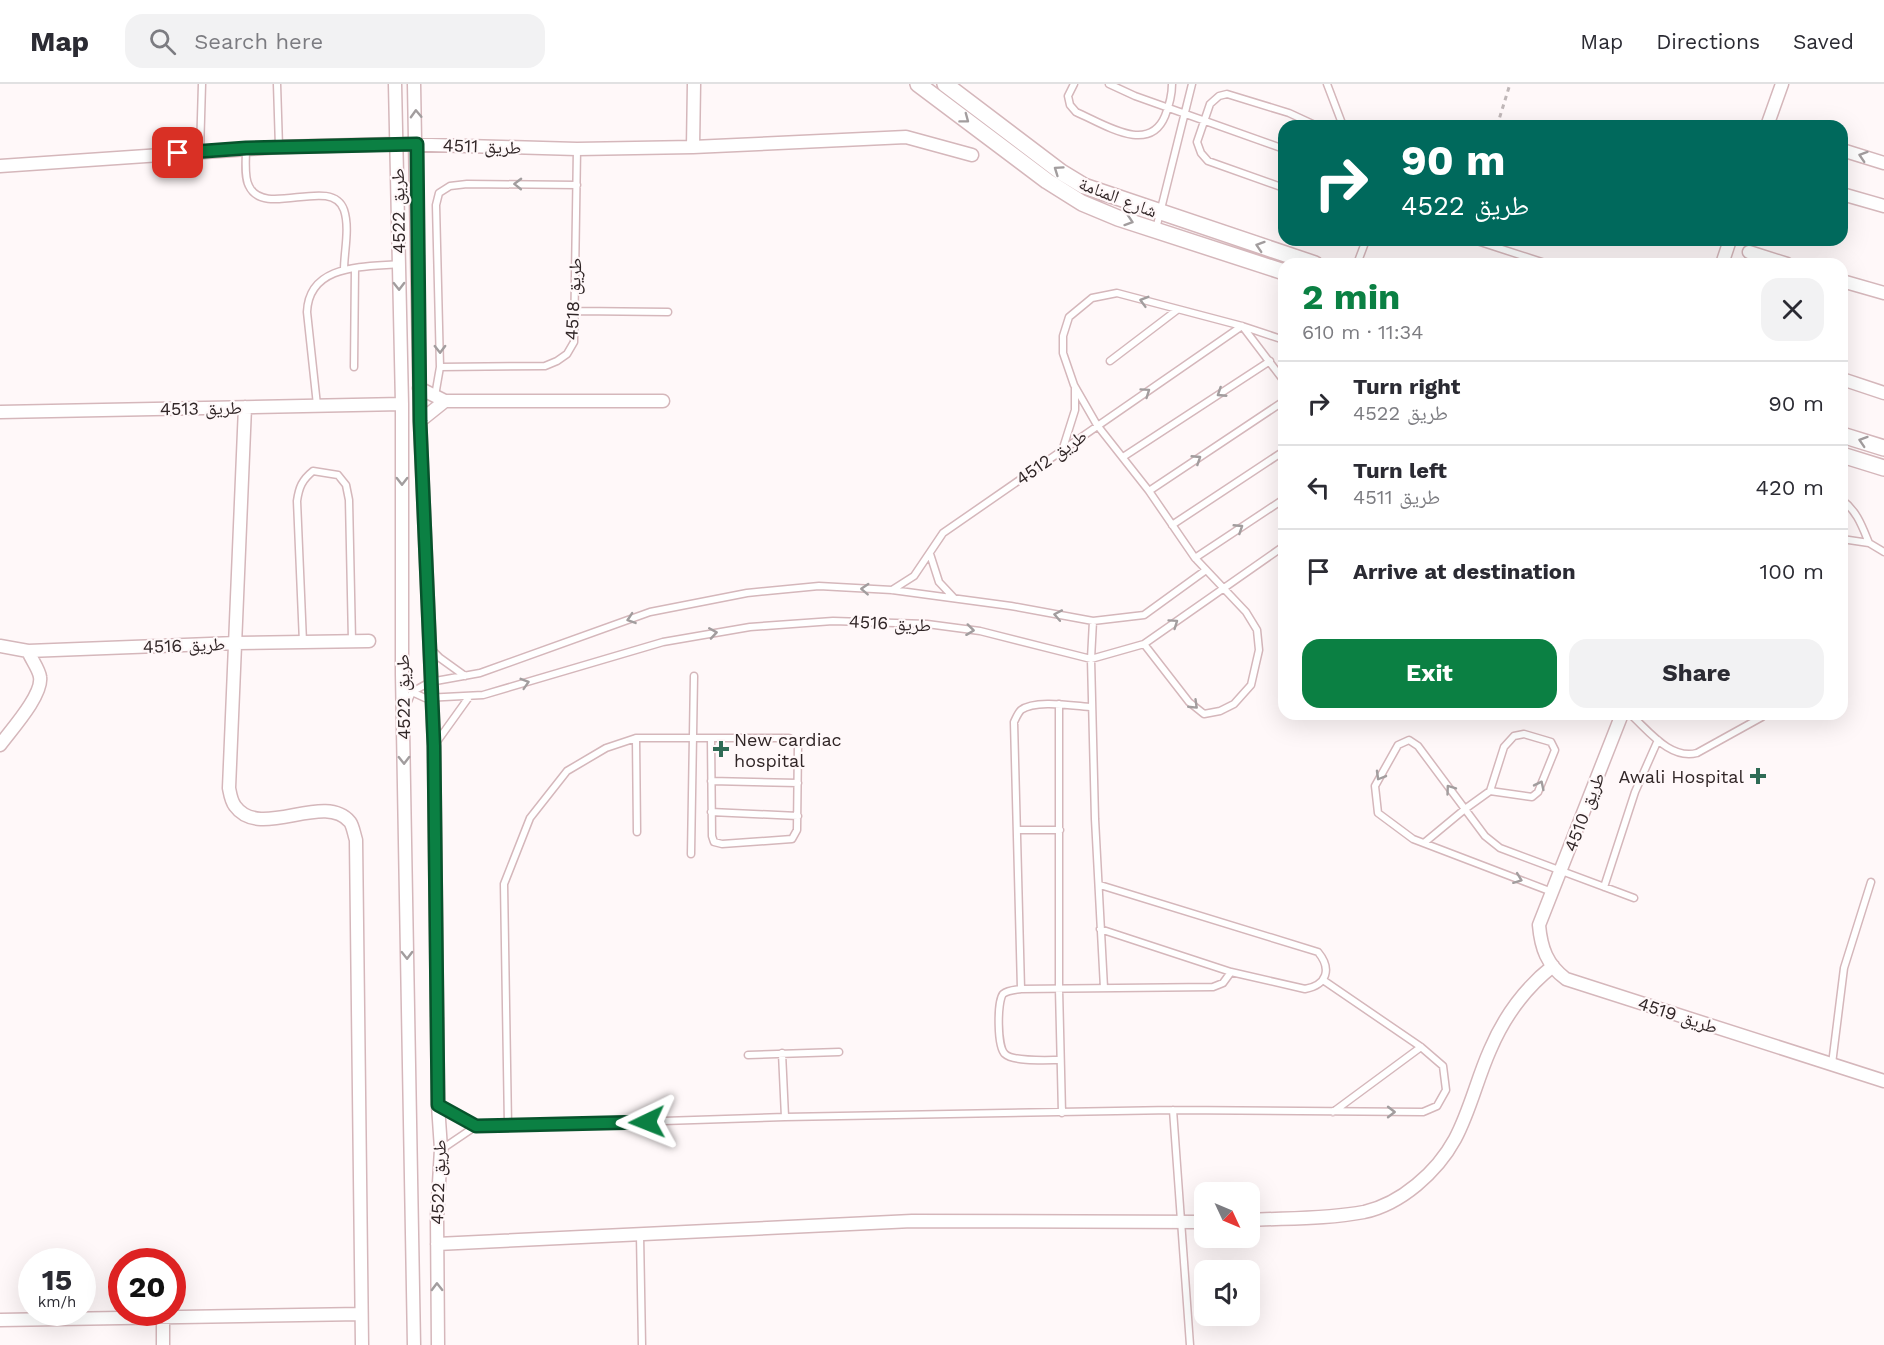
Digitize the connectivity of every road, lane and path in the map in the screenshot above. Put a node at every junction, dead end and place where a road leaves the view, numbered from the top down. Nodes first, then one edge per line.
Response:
1 (202, 84) edge
2 (277, 84) edge
3 (395, 84) edge
4 (414, 84) edge
5 (694, 84) edge
6 (945, 84) edge
7 (1074, 84) edge
8 (1109, 84) edge
9 (1172, 84) edge
10 (1192, 84) edge
11 (1328, 84) edge
12 (1510, 84) edge
13 (1782, 84) edge
14 (920, 85) edge
15 (1168, 108) junction
16 (1185, 114) junction
17 (1204, 120) junction
18 (1304, 120) edge
19 (1341, 120) edge
20 (1499, 120) edge
21 (1770, 120) edge
22 (396, 144) junction
23 (417, 144) junction
24 (279, 147) junction
25 (693, 147) junction
26 (1278, 147) edge
27 (246, 148) junction
28 (577, 148) junction
29 (200, 152) junction
30 (1848, 152) edge
31 (972, 155) dead end
32 (1884, 163) edge
33 (0, 166) edge
34 (577, 185) junction
35 (1278, 186) edge
36 (1848, 196) edge
37 (1884, 206) edge
38 (1161, 213) junction
39 (1155, 230) junction
40 (1492, 246) edge
41 (1749, 252) dead end
42 (1297, 258) edge
43 (1530, 258) edge
44 (1768, 258) edge
45 (399, 264) junction
46 (355, 268) junction
47 (344, 270) junction
48 (1278, 270) edge
49 (1848, 282) edge
50 (1884, 293) edge
51 (1177, 310) junction
52 (576, 311) junction
53 (668, 312) dead end
54 (1242, 326) junction
55 (1278, 338) edge
56 (1110, 361) dead end
57 (1270, 361) junction
58 (354, 367) dead end
59 (440, 367) junction
60 (1278, 372) edge
61 (1848, 382) edge
62 (1074, 385) junction
63 (419, 388) junction
64 (1884, 393) edge
65 (440, 398) junction
66 (663, 401) dead end
67 (402, 404) junction
68 (317, 405) junction
69 (1278, 405) edge
70 (245, 407) junction
71 (0, 412) edge
72 (420, 421) junction
73 (1097, 425) junction
74 (1848, 437) edge
75 (1884, 448) edge
76 (1063, 449) junction
77 (1278, 455) edge
78 (1123, 457) junction
79 (1848, 457) edge
80 (1884, 468) edge
81 (1149, 491) junction
82 (1278, 503) edge
83 (1848, 504) edge
84 (1173, 525) junction
85 (1848, 540) edge
86 (1869, 543) junction
87 (1278, 550) edge
88 (1884, 552) edge
89 (930, 554) junction
90 (1195, 558) junction
91 (1206, 570) junction
92 (1222, 588) junction
93 (892, 590) junction
94 (955, 599) junction
95 (1093, 621) junction
96 (352, 641) junction
97 (369, 641) dead end
98 (303, 642) junction
99 (236, 643) junction
100 (1144, 644) junction
101 (0, 646) edge
102 (429, 646) junction
103 (28, 651) junction
104 (1091, 659) junction
105 (402, 674) junction
106 (465, 676) junction
107 (694, 676) dead end
108 (430, 682) junction
109 (412, 692) junction
110 (431, 697) junction
111 (469, 697) junction
112 (1059, 704) junction
113 (1092, 707) junction
114 (403, 713) junction
115 (1620, 720) edge
116 (1636, 720) edge
117 (1757, 720) edge
118 (636, 738) junction
119 (711, 738) junction
120 (693, 739) junction
121 (1658, 740) junction
122 (0, 745) edge
123 (434, 746) junction
124 (711, 781) junction
125 (798, 783) junction
126 (1490, 791) junction
127 (1465, 809) junction
128 (711, 812) junction
129 (798, 816) junction
130 (1017, 830) junction
131 (1060, 830) junction
132 (637, 832) dead end
133 (1424, 843) junction
134 (691, 854) dead end
135 (1561, 870) junction
136 (1871, 882) dead end
137 (1100, 885) junction
138 (1604, 887) junction
139 (1552, 892) junction
140 (1634, 898) dead end
141 (1100, 928) junction
142 (1553, 966) junction
143 (1231, 972) junction
144 (1323, 980) junction
145 (1104, 988) junction
146 (1021, 989) junction
147 (1059, 989) junction
148 (1421, 1047) junction
149 (839, 1052) dead end
150 (782, 1053) junction
151 (748, 1055) dead end
152 (1060, 1060) junction
153 (1832, 1064) junction
154 (1884, 1081) edge
155 (438, 1105) junction
156 (1173, 1110) junction
157 (1062, 1113) junction
158 (1332, 1113) junction
159 (785, 1117) junction
160 (476, 1126) junction
161 (508, 1126) junction
162 (441, 1149) junction
163 (1260, 1219) edge
164 (1182, 1222) junction
165 (1194, 1222) edge
166 (640, 1235) junction
167 (437, 1244) junction
168 (360, 1314) junction
169 (186, 1318) edge
170 (108, 1319) edge
171 (0, 1320) edge
172 (163, 1326) edge
173 (163, 1345) edge
174 (362, 1345) edge
175 (414, 1345) edge
176 (438, 1345) edge
177 (642, 1345) edge
178 (1190, 1345) edge

1 - 29 lane
2 - 24 lane
3 - 22 street, طريق 4522
23 -> 4 street, طريق 4522
5 - 25 street
38 -> 6 street, شارع المنامة
7 - 15 lane
8 - 15 lane
9 - 15 lane
10 - 16 lane
11 - 19 lane
12 - 20 path
13 - 21 street
14 -> 39 street, شارع المنامة
15 - 16 lane
16 - 17 lane
16 - 38 lane
17 - 18 lane
17 - 26 lane
17 - 35 lane
22 - 23 street, طريق 4511
22 - 24 street, طريق 4511
22 - 45 street, طريق 4522
23 - 28 street, طريق 4511
23 - 63 street, طريق 4522
24 - 27 street, طريق 4511
25 - 28 street, طريق 4511
25 - 31 street, طريق 4511
27 - 29 street, طريق 4511
27 - 47 lane
28 - 34 lane, طريق 4518
29 - 33 street, طريق 4511
32 -> 30 street
34 - 52 lane, طريق 4518
34 -> 59 lane
36 - 37 street
38 - 39 lane
42 -> 38 street, شارع المنامة
39 - 48 street, شارع المنامة
40 - 43 lane
41 - 44 street
45 - 46 lane
45 -> 67 street, طريق 4522
46 - 47 lane
46 - 58 lane
47 - 68 lane
49 - 50 street
51 - 54 lane, طريق 4512
51 - 56 lane
51 -> 62 lane, طريق 4512
52 - 53 lane
52 - 59 lane, طريق 4518
54 - 55 lane, طريق 4512
54 - 57 lane
73 -> 54 lane
57 - 60 lane
57 -> 78 lane
59 - 65 lane
61 - 64 street
62 - 73 lane, طريق 4512
62 - 76 lane
63 - 65 street
63 - 72 street, طريق 4522
65 - 66 street
65 - 72 street
67 - 68 street, طريق 4513
67 -> 105 street, طريق 4522
68 - 70 street, طريق 4513
81 -> 69 lane
70 - 71 street, طريق 4513
70 - 99 street
72 - 102 street, طريق 4522
73 - 76 lane, طريق 4512
73 - 78 lane
75 -> 74 street
76 - 89 lane, طريق 4512
77 - 84 lane
78 - 81 lane
79 - 80 street
81 - 84 lane
90 -> 82 lane
83 - 86 lane
84 - 90 lane
85 - 86 lane
86 - 88 lane
87 - 92 lane, طريق 4516
89 - 93 lane, طريق 4512
89 - 94 lane
90 - 91 lane
91 - 92 lane
91 - 95 lane, طريق 4516
100 -> 92 lane, طريق 4516
100 -> 92 lane
93 - 94 lane, طريق 4516
93 -> 106 lane, طريق 4516
95 -> 94 lane, طريق 4516
95 - 104 lane
96 - 97 street, طريق 4516
96 - 98 street, طريق 4516
96 - 98 lane
98 - 99 street, طريق 4516
99 - 103 street, طريق 4516
99 - 168 street
100 - 104 lane, طريق 4516
101 - 103 street, طريق 4516
102 - 106 lane
102 - 108 street, طريق 4522
103 - 122 street
111 -> 104 lane, طريق 4516
104 - 113 lane
105 - 109 lane
105 - 114 street, طريق 4522
106 - 108 lane, طريق 4516
107 - 120 lane
108 - 109 lane, طريق 4516
108 - 110 street, طريق 4522
109 - 110 lane, طريق 4516
109 - 114 lane
110 - 111 lane, طريق 4516
110 - 123 street, طريق 4522
111 - 123 lane
112 - 113 lane
112 - 130 lane
112 - 131 lane
113 - 137 lane
114 -> 175 street, طريق 4522
115 - 135 street, طريق 4510
116 - 121 lane
117 - 121 lane
118 - 120 lane
118 - 132 lane
118 - 161 lane
119 - 120 lane
119 - 124 lane
119 - 125 lane
120 - 134 lane
121 - 138 lane
123 - 155 street, طريق 4522
124 - 125 lane
124 - 128 lane
125 - 129 lane
126 -> 126 lane
126 - 127 lane
127 - 133 lane
127 -> 133 lane
127 - 135 lane
128 - 129 lane
128 - 129 lane
130 - 131 lane
130 - 146 lane
131 - 147 lane
133 -> 139 lane
135 - 138 lane, طريق 4510
135 - 139 street, طريق 4519
136 - 153 lane
137 - 141 lane
137 - 144 lane
138 - 140 lane, طريق 4510
139 - 142 street, طريق 4519
141 - 143 lane
141 - 145 lane
142 - 153 street, طريق 4519
142 - 163 street
143 - 144 lane
143 - 145 lane
144 - 148 lane
145 - 147 lane
146 - 147 lane
146 - 152 lane
147 - 152 lane
148 - 158 lane
158 -> 148 lane
149 - 150 lane
150 - 151 lane
150 - 159 lane
152 - 157 lane
153 - 154 street, طريق 4519
155 - 160 lane
155 - 162 street, طريق 4522
156 - 157 lane
156 - 158 lane
156 - 164 lane
157 - 159 lane
159 - 161 lane
160 - 161 lane
160 - 162 lane
162 - 167 street, طريق 4522
164 - 165 street
164 - 166 street
164 - 178 lane
166 - 167 street
166 - 177 lane
176 -> 167 street, طريق 4522
168 - 169 street
168 - 174 street
170 - 171 street
172 - 173 street

